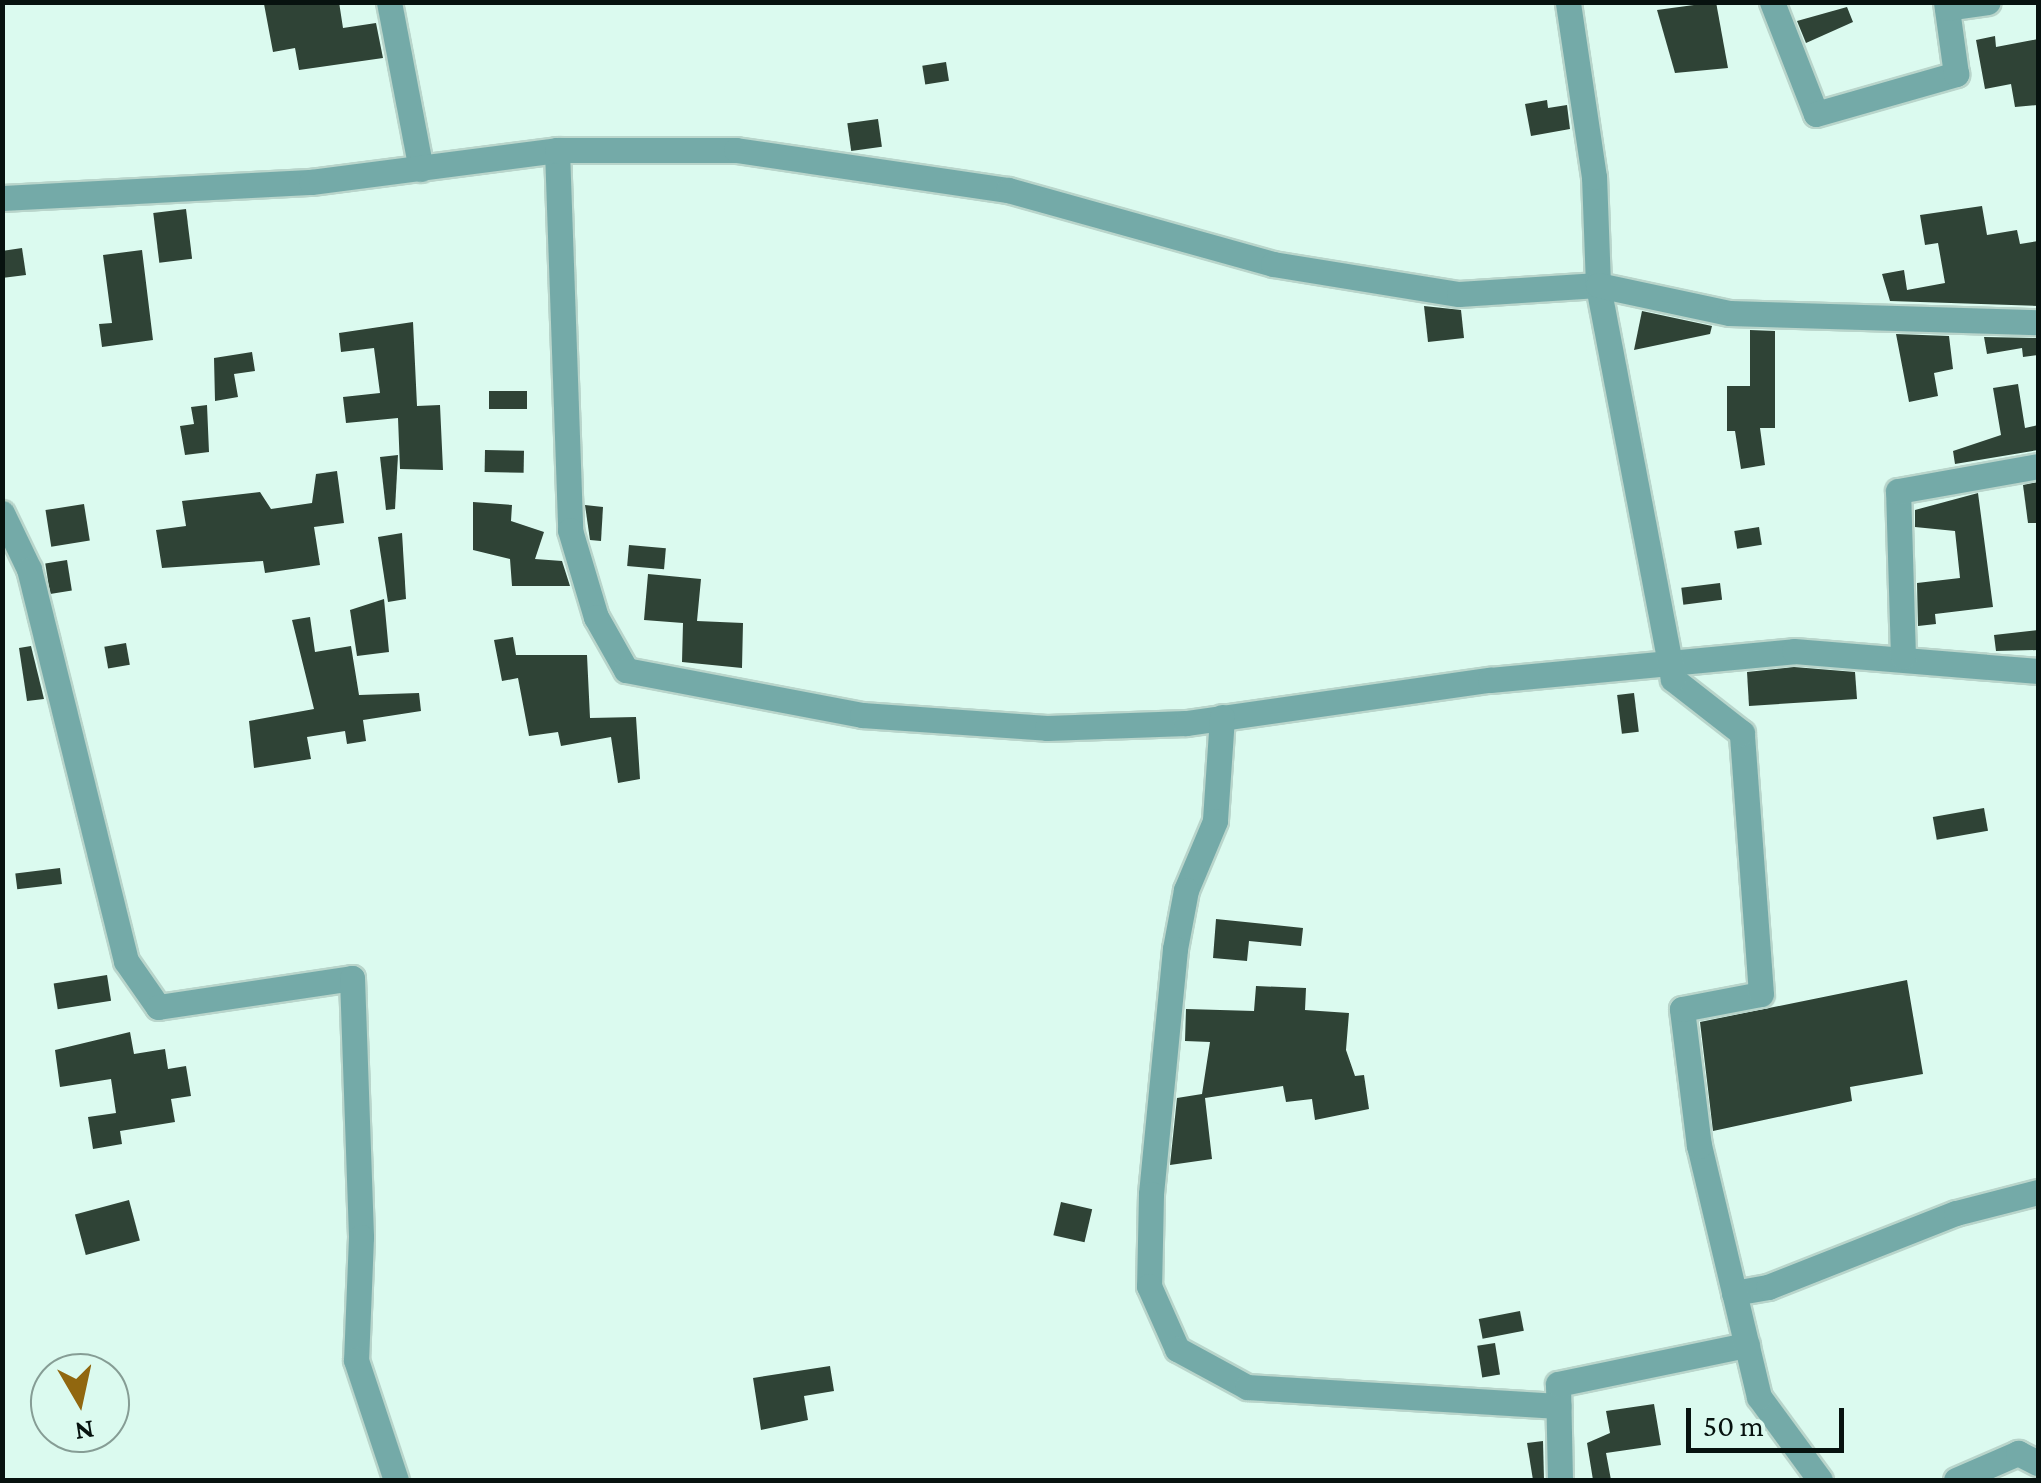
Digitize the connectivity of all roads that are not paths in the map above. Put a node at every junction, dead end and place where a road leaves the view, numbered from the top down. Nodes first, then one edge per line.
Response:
1 (389, 2) edge
2 (1568, 2) edge
3 (1772, 2) edge
4 (1988, 2) edge
5 (1946, 5) edge
6 (557, 150) junction
7 (421, 169) junction
8 (2, 198) edge
9 (1598, 285) junction
10 (2038, 322) edge
11 (2038, 466) edge
12 (2, 513) edge
13 (1903, 657) junction
14 (1672, 659) junction
15 (2038, 671) edge
16 (1222, 718) junction
17 (2038, 1192) edge
18 (1734, 1293) junction
19 (1746, 1344) junction
20 (1558, 1406) junction
21 (2036, 1457) edge
22 (396, 1480) edge
23 (1560, 1480) edge
24 (1820, 1480) edge
25 (1956, 1480) edge

1 - 7 street
2 - 9 street
3 - 5 street
4 - 5 street
6 - 7 street
6 - 9 street
6 - 16 street
7 - 8 street
9 - 10 street
9 - 14 street
11 - 13 street
12 - 22 street
13 - 14 street
13 - 15 street
14 - 16 street
14 - 18 street
16 - 20 street
17 - 18 street
18 - 19 street
19 - 20 street
19 - 24 street
20 - 23 street
21 - 25 street

